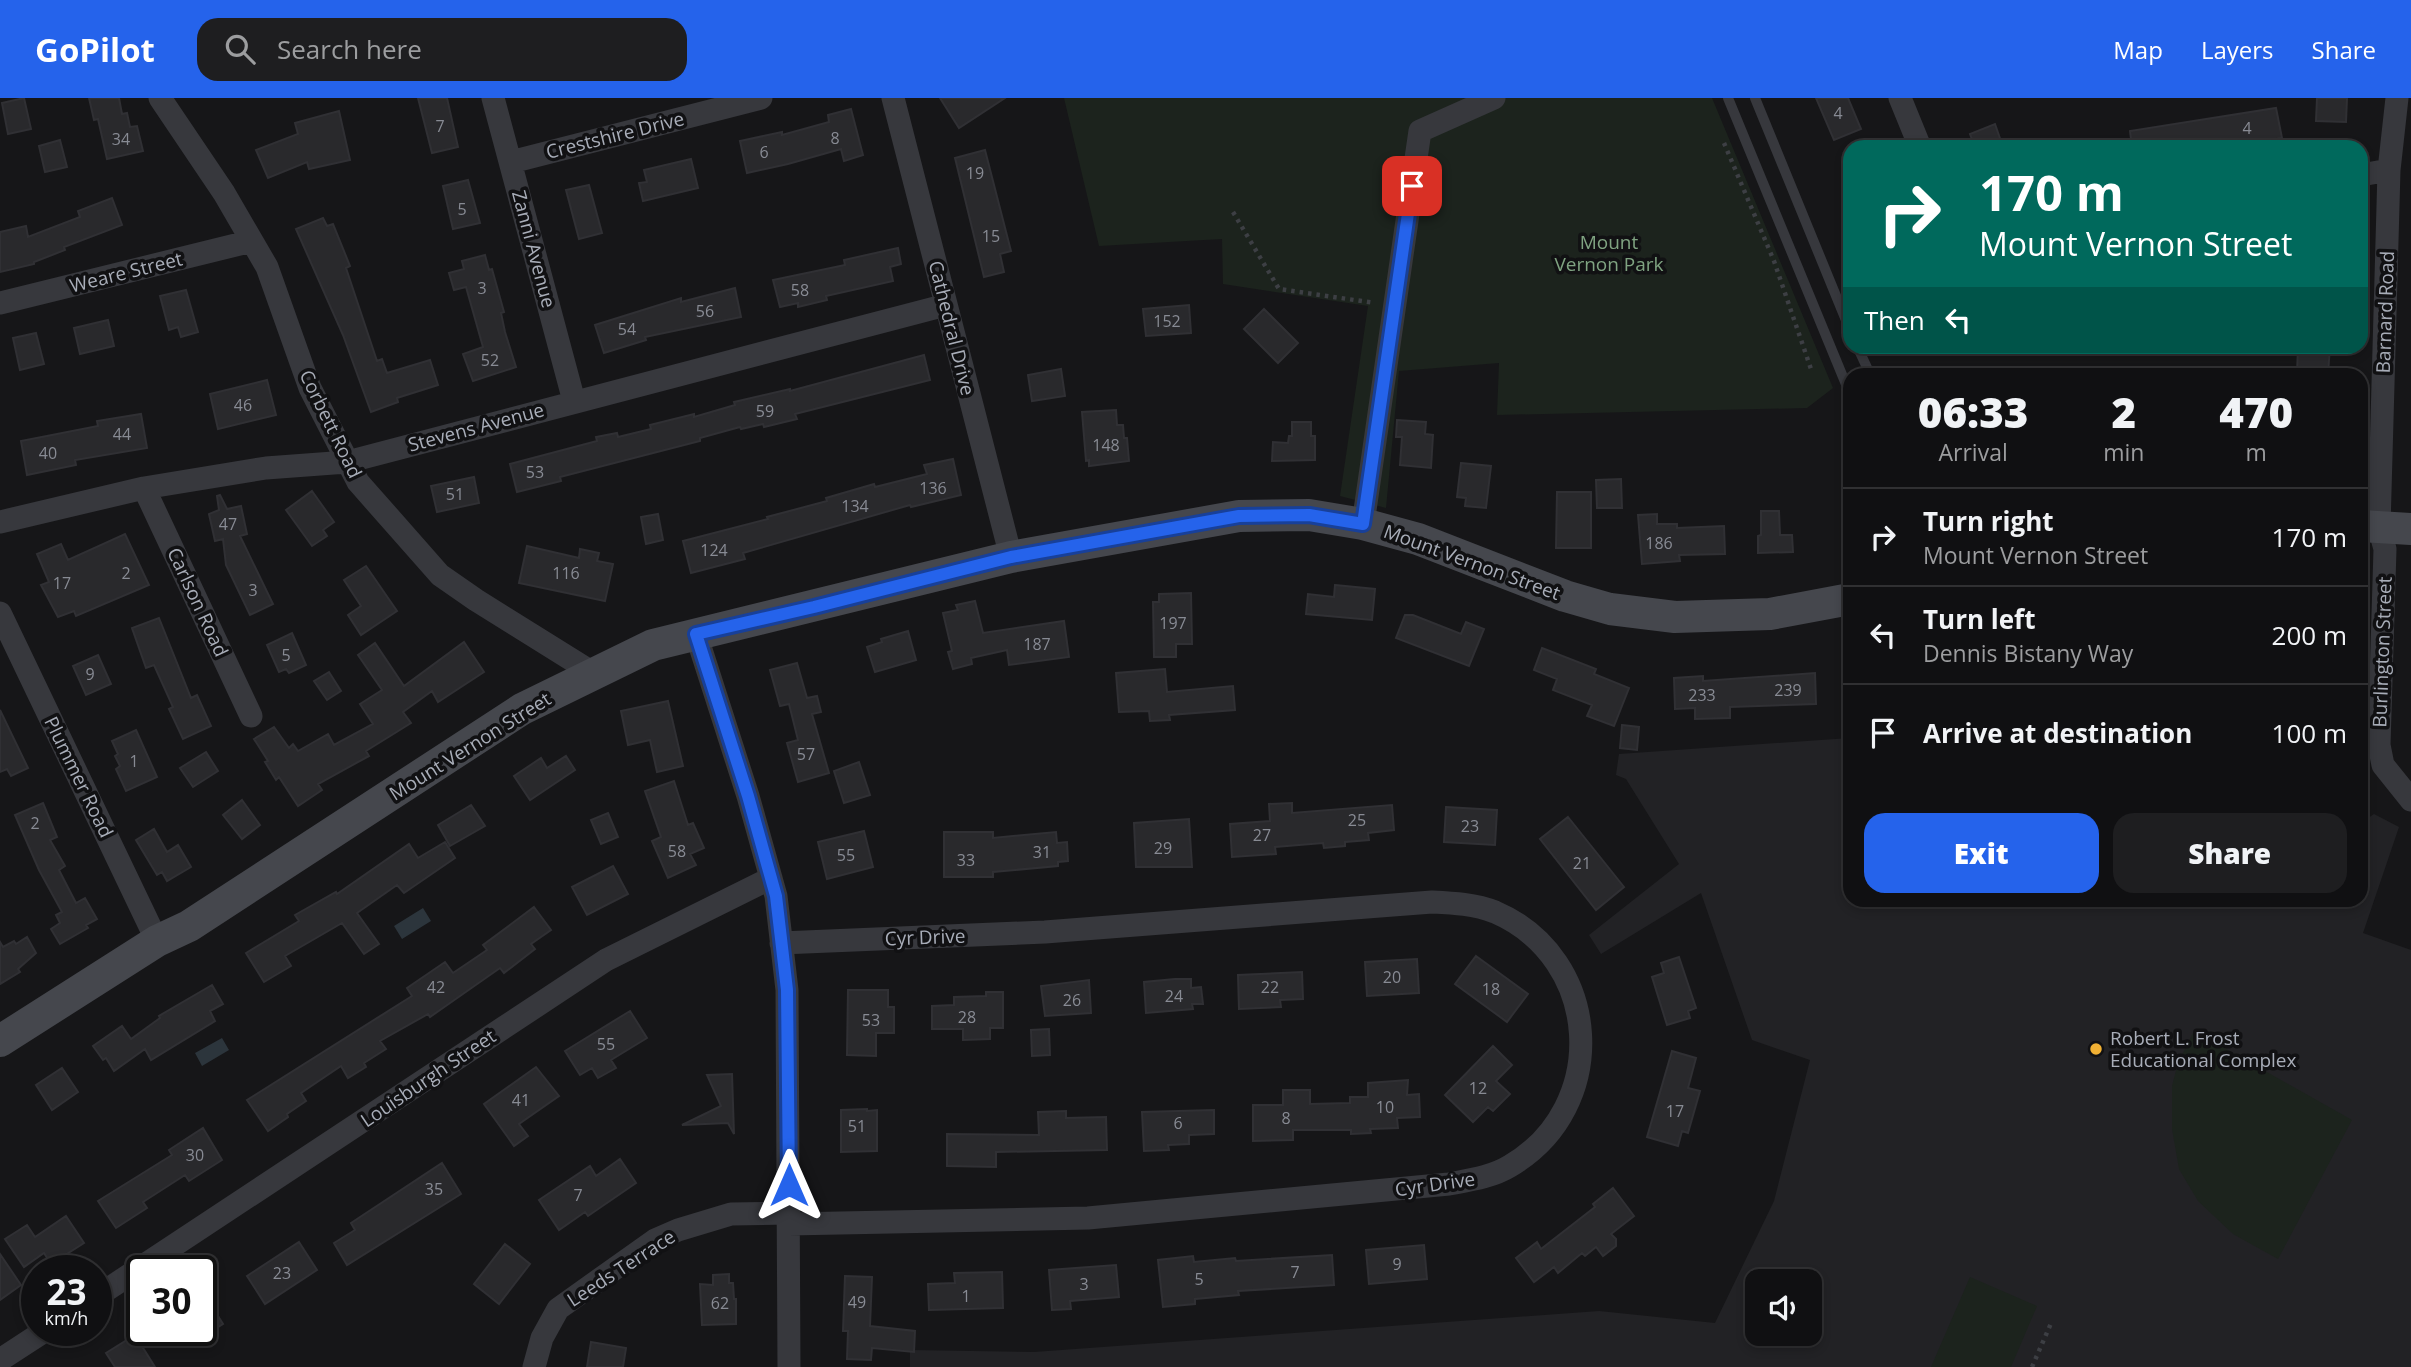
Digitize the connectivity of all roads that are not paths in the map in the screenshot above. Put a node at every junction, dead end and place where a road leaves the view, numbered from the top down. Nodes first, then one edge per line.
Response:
1 (160, 98) edge
2 (493, 98) edge
3 (761, 98) edge
4 (893, 98) edge
5 (1494, 98) edge
6 (1728, 98) edge
7 (1755, 98) edge
8 (1900, 98) edge
9 (2397, 98) edge
10 (1917, 140) edge
11 (511, 162) junction
12 (2389, 170) junction
13 (2368, 174) edge
14 (252, 241) junction
15 (0, 303) edge
16 (946, 305) junction
17 (1843, 313) edge
18 (1843, 377) edge
19 (575, 401) junction
20 (347, 462) junction
21 (144, 488) junction
22 (0, 522) edge
23 (1363, 524) junction
24 (2370, 527) edge
25 (2411, 529) edge
26 (1011, 557) junction
27 (1843, 600) edge
28 (0, 613) edge
29 (696, 634) junction
30 (593, 673) junction
31 (251, 716) dead end
32 (2411, 800) edge
33 (771, 878) junction
34 (158, 941) junction
35 (781, 943) junction
36 (0, 1041) edge
37 (789, 1218) junction
38 (112, 1286) edge
39 (21, 1346) edge
40 (0, 1360) edge
41 (534, 1367) edge
42 (789, 1367) edge

1 - 14 street, Corbett Road
2 - 11 street, Zanni Avenue
3 - 11 street, Crestshire Drive
4 - 16 street, Cathedral Drive
5 - 23 street
6 - 18 lane
7 - 17 lane
8 - 10 street
9 - 12 street, Barnard Road
11 - 19 street, Zanni Avenue
12 - 13 street
12 - 24 street, Barnard Road
14 - 15 street, Weare Street
14 - 20 street, Corbett Road
16 - 19 street, Stevens Avenue
16 - 26 street, Cathedral Drive
19 - 20 street, Stevens Avenue
20 - 21 street, Stevens Avenue
20 - 30 street, Corbett Road
21 - 22 street, Stevens Avenue
21 - 31 street, Carlson Road
23 - 26 main road, Mount Vernon Street
23 - 27 main road, Mount Vernon Street
24 - 25 main road
24 - 32 street, Burlington Street
26 - 29 main road, Mount Vernon Street
28 - 34 street, Plummer Road
29 - 30 main road, Mount Vernon Street
29 - 33 street
30 - 34 main road, Mount Vernon Street
33 - 35 street
33 - 38 street, Louisburgh Street
34 - 36 main road, Mount Vernon Street
35 - 37 street
35 - 37 street, Cyr Drive
37 - 41 street, Leeds Terrace
37 - 42 street
39 - 40 street

